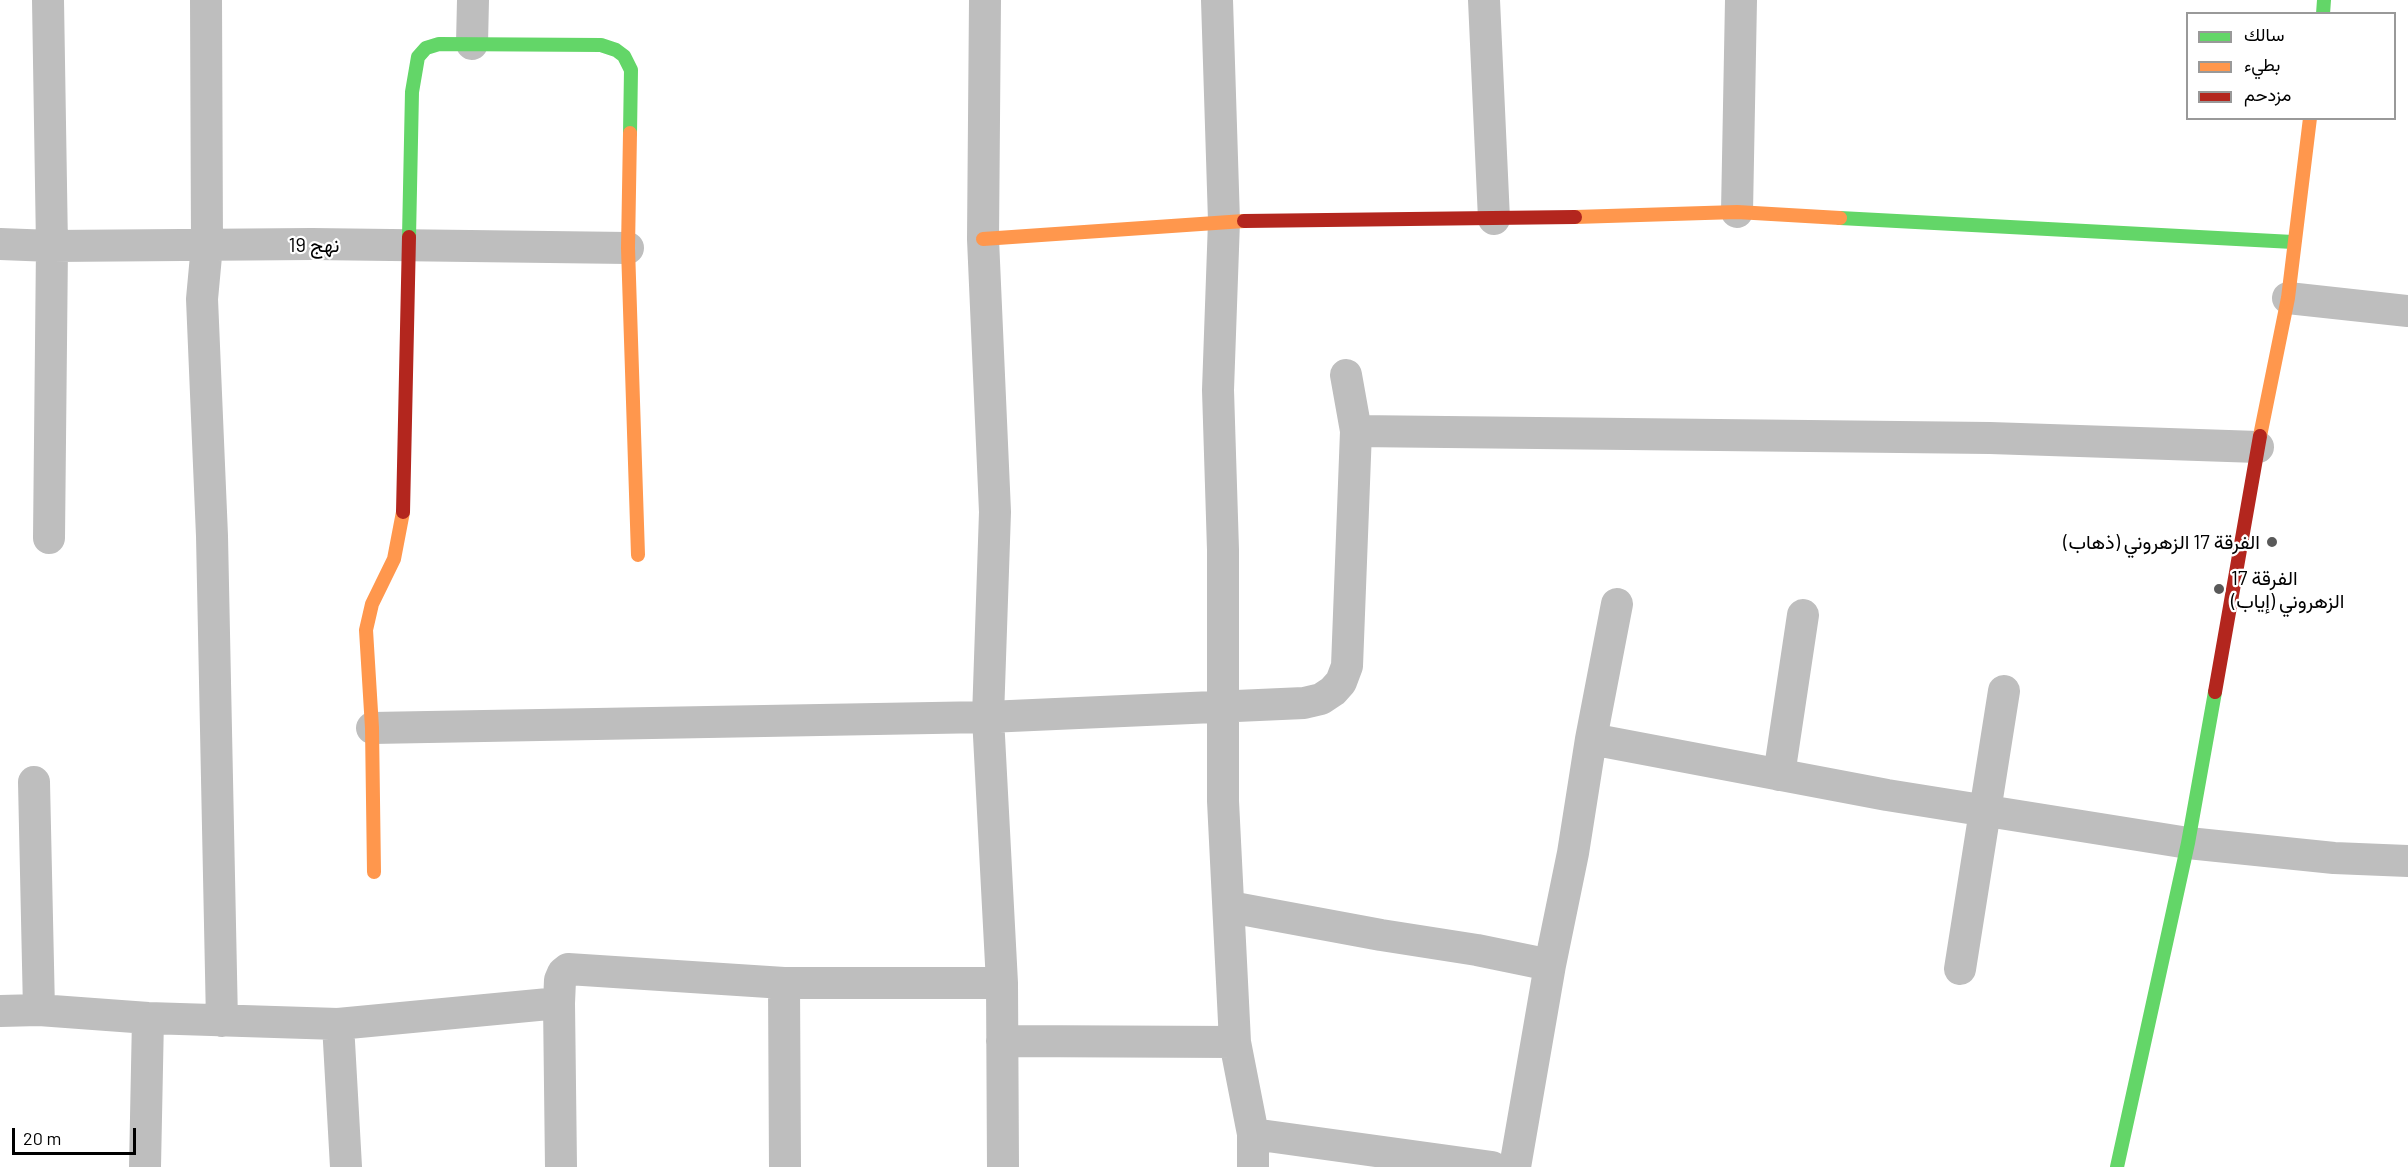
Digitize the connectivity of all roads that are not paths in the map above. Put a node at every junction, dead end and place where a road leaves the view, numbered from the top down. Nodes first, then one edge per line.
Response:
1 (48, 0) edge
2 (206, 0) edge
3 (474, 0) edge
4 (985, 0) edge
5 (1217, 0) edge
6 (1484, 0) edge
7 (1741, 0) edge
8 (472, 44) junction
9 (2310, 120) edge
10 (1737, 212) junction
11 (1494, 219) junction
12 (1224, 220) junction
13 (983, 239) junction
14 (2293, 242) junction
15 (0, 244) edge
16 (207, 245) junction
17 (52, 246) junction
18 (411, 246) junction
19 (628, 248) junction
20 (2288, 298) junction
21 (2408, 311) edge
22 (1346, 375) dead end
23 (1356, 431) junction
24 (2258, 447) junction
25 (49, 538) dead end
26 (638, 555) dead end
27 (1617, 604) dead end
28 (1803, 615) dead end
29 (2004, 691) dead end
30 (1222, 707) junction
31 (988, 717) junction
32 (372, 728) junction
33 (1591, 739) junction
34 (1779, 775) junction
35 (34, 782) dead end
36 (1984, 812) junction
37 (2188, 843) junction
38 (2408, 861) edge
39 (374, 872) dead end
40 (1230, 907) junction
41 (1550, 965) junction
42 (1960, 969) dead end
43 (784, 983) junction
44 (1002, 983) junction
45 (559, 1003) junction
46 (39, 1010) junction
47 (0, 1011) edge
48 (148, 1018) junction
49 (222, 1021) junction
50 (338, 1024) junction
51 (1002, 1041) junction
52 (1235, 1042) junction
53 (1252, 1134) junction
54 (1458, 1165) edge
55 (145, 1167) edge
56 (346, 1167) edge
57 (561, 1167) edge
58 (785, 1167) edge
59 (1003, 1167) edge
60 (1253, 1167) edge
61 (1492, 1167) edge
62 (1515, 1167) edge
63 (2117, 1167) edge

1 - 17 street
2 - 16 street
3 - 8 street
4 - 13 street
5 - 12 street
6 - 11 street
7 - 10 street
8 - 18 street
8 - 19 street
9 - 14 street
10 - 11 street
10 - 14 street
11 - 12 street
12 - 13 street
12 - 30 street
13 - 31 street
14 - 20 street
15 - 17 street, نهج 19
16 - 17 street, نهج 19
16 - 18 street, نهج 19
16 - 49 street
17 - 25 street
18 - 19 street, نهج 19
18 - 32 street
19 - 26 street
20 - 21 street
20 - 24 street
22 - 23 street
23 - 24 street
23 - 30 street
24 - 37 street
27 - 33 street
28 - 34 street
29 - 36 street
30 - 31 street
30 - 40 street
31 - 32 street
31 - 44 street
32 - 39 street
33 - 34 street
33 - 41 street
34 - 36 street
35 - 46 street
36 - 37 street
36 - 42 street
37 - 38 street
37 - 63 street
40 - 41 street
40 - 52 street
41 - 62 street
43 - 44 street
43 - 45 street
43 - 58 street
44 - 51 street
45 - 50 street
45 - 57 street
46 - 47 street
46 - 48 street
48 - 49 street
48 - 55 street
49 - 50 street
50 - 56 street
51 - 52 street
51 - 59 street
52 - 53 street
53 - 54 street
53 - 60 street
54 - 61 street

